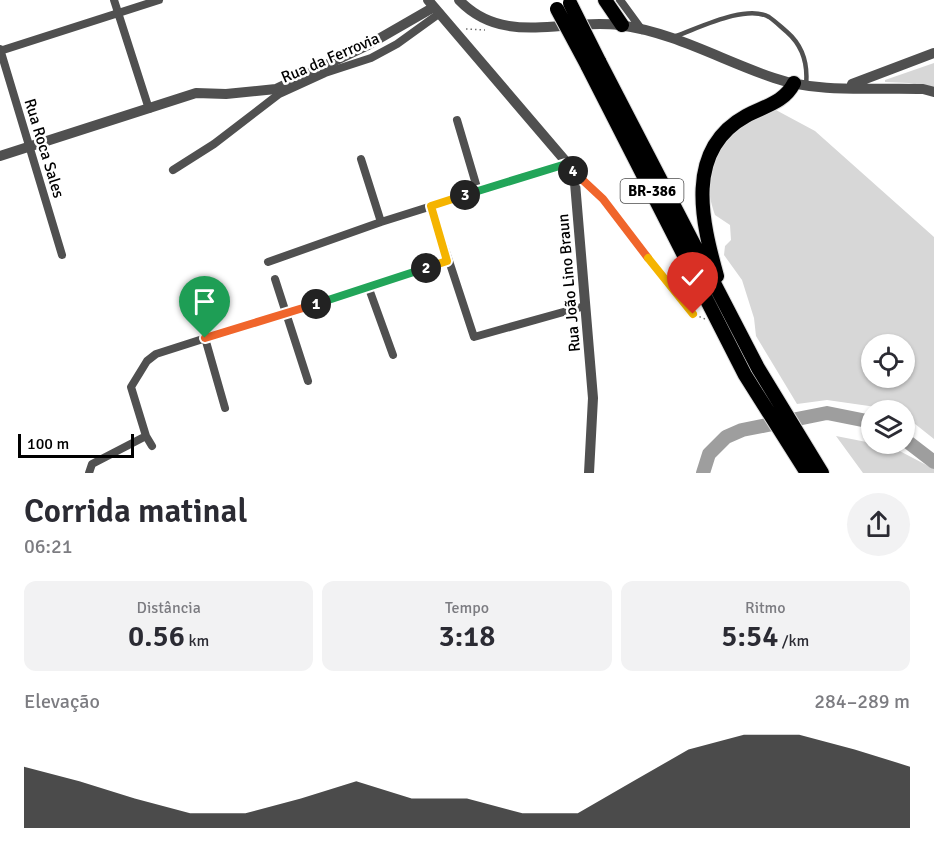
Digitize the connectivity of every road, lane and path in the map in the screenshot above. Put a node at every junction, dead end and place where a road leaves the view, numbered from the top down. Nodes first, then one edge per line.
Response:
1 (114, 0) edge
2 (159, 0) edge
3 (459, 0) edge
4 (605, 0) edge
5 (620, 0) edge
6 (562, 3) edge
7 (434, 7) edge
8 (118, 14) junction
9 (451, 25) junction
10 (497, 25) junction
11 (622, 25) junction
12 (642, 30) junction
13 (671, 38) junction
14 (0, 50) edge
15 (934, 53) edge
16 (593, 63) junction
17 (800, 84) junction
18 (847, 87) junction
19 (277, 92) junction
20 (934, 92) edge
21 (149, 109) junction
22 (457, 120) dead end
23 (28, 147) junction
24 (0, 156) edge
25 (361, 159) dead end
26 (570, 167) junction
27 (173, 171) dead end
28 (478, 191) junction
29 (431, 206) junction
30 (381, 222) junction
31 (624, 227) joint
32 (62, 255) dead end
33 (268, 261) dead end
34 (447, 261) junction
35 (275, 279) dead end
36 (368, 286) junction
37 (722, 298) junction
38 (585, 306) junction
39 (286, 313) junction
40 (715, 318) junction
41 (205, 338) junction
42 (393, 355) dead end
43 (752, 371) junction
44 (308, 381) dead end
45 (225, 408) dead end
46 (146, 436) junction
47 (152, 446) dead end
48 (89, 473) edge
49 (589, 473) edge
50 (807, 473) edge
51 (822, 473) edge

1 - 8 street
2 - 8 street
3 - 10 street
4 - 11 highway
5 - 12 street
6 - 16 highway, BR-386, bridge
7 - 9 street
7 - 19 street
8 - 14 street
8 - 21 street
9 - 10 path
9 - 26 street
10 - 11 street
11 - 12 street
12 - 13 street
13 - 17 street
13 - 17 lane
14 - 23 street, Rua Roca Sales
15 - 18 street
16 - 37 highway, BR-386
16 - 40 highway, BR-386
17 - 18 street
17 - 37 highway
18 - 20 street
19 - 21 street
19 - 27 street, Rua da Ferrovia
21 - 23 street
22 - 28 street
23 - 24 street
23 - 32 street, Rua Roca Sales
25 - 30 street
26 - 28 street
26 - 31 street
26 - 38 street, Rua João Lino Braun
28 - 29 street
29 - 30 street
29 - 34 street
30 - 33 street
31 - 40 path
34 - 36 street
34 - 38 street
35 - 39 street
36 - 39 street
36 - 42 street
37 - 43 highway, BR-386
38 - 49 street, Rua João Lino Braun
39 - 41 street
39 - 44 street
40 - 43 highway, BR-386
41 - 45 street
41 - 46 street
43 - 50 highway, BR-386
43 - 51 highway, BR-386
46 - 47 street
46 - 48 street

